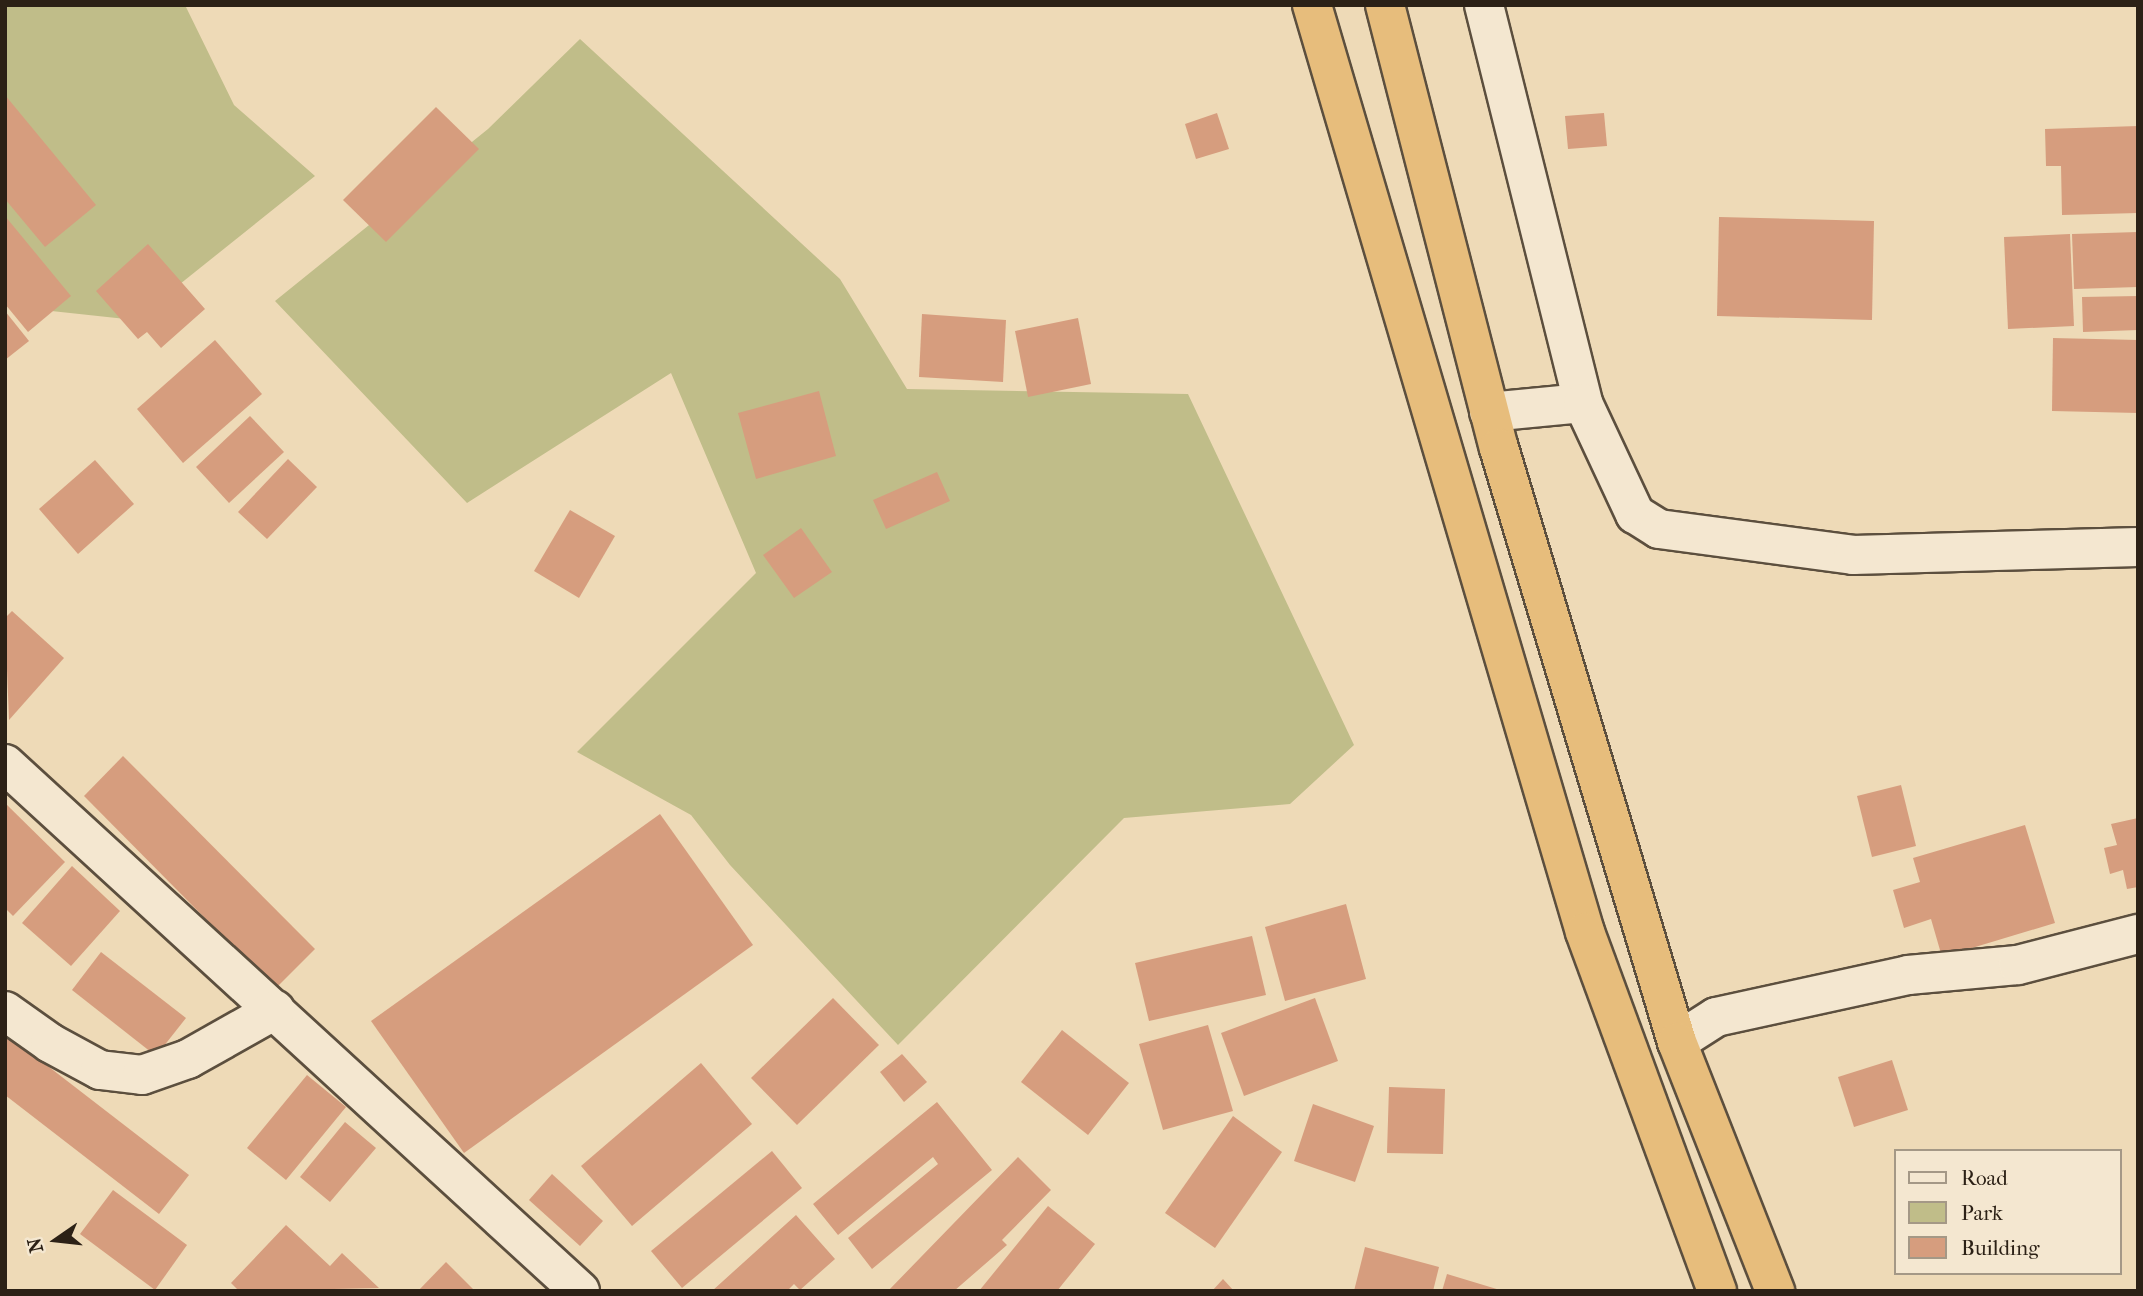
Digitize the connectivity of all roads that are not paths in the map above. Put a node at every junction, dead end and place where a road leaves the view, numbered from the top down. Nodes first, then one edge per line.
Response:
1 (1312, 5) edge
2 (1385, 5) edge
3 (1484, 5) edge
4 (1583, 403) junction
5 (1489, 412) junction
6 (2138, 548) edge
7 (5, 764) edge
8 (2138, 934) edge
9 (275, 1010) junction
10 (5, 1011) edge
11 (1677, 1042) junction
12 (580, 1291) edge
13 (1717, 1291) edge
14 (1775, 1291) edge

1 - 13 highway
2 - 5 highway
3 - 4 street
4 - 5 street
4 - 6 street
5 - 11 highway
7 - 9 street
8 - 11 street
9 - 10 street
9 - 12 street
11 - 14 highway

